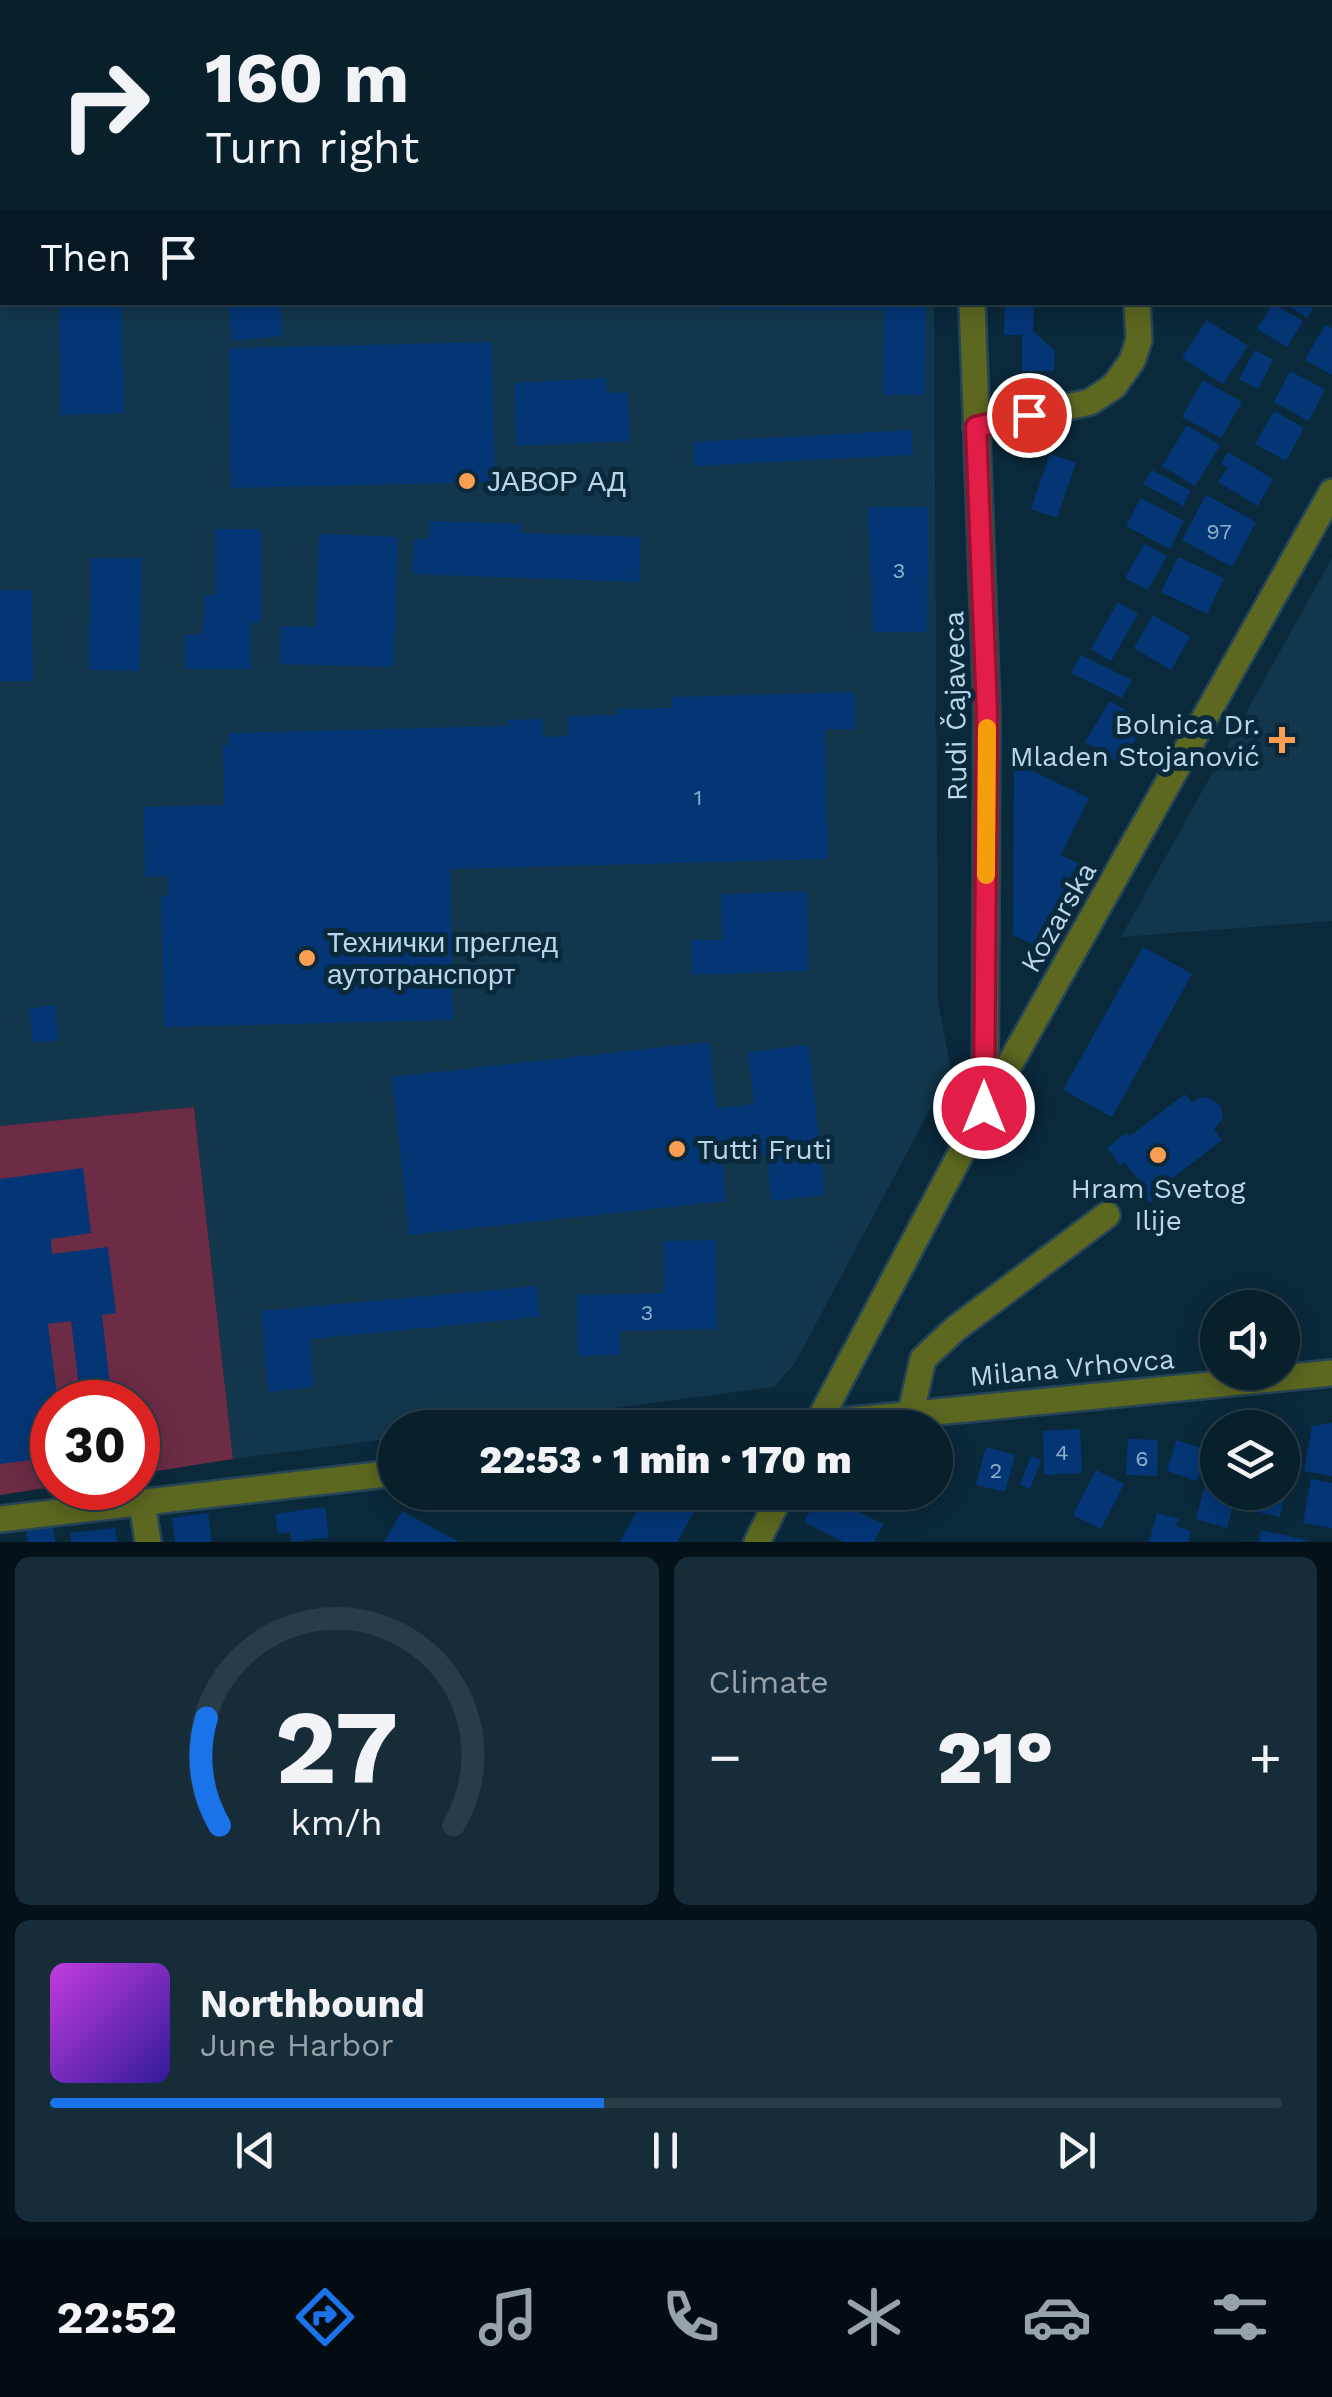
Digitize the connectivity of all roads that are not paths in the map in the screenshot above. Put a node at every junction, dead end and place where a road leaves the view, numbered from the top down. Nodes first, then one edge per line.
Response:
1 (972, 305) edge
2 (1137, 305) edge
3 (976, 427) junction
4 (1332, 492) edge
5 (984, 1108) junction
6 (1106, 1214) dead end
7 (1332, 1373) edge
8 (824, 1410) edge
9 (911, 1410) edge
10 (932, 1410) edge
11 (378, 1475) edge
12 (160, 1500) edge
13 (71, 1510) edge
14 (143, 1510) edge
15 (773, 1510) edge
16 (0, 1518) edge
17 (148, 1542) edge
18 (756, 1542) edge

1 - 3 street, Rudi Čajaveca
2 - 3 street
3 - 5 street, Rudi Čajaveca
4 - 5 street, Kozarska
5 - 8 street, Kozarska
6 - 9 street
7 - 10 street, Milana Vrhovca
11 - 12 street
13 - 16 street
14 - 17 street
15 - 18 street

